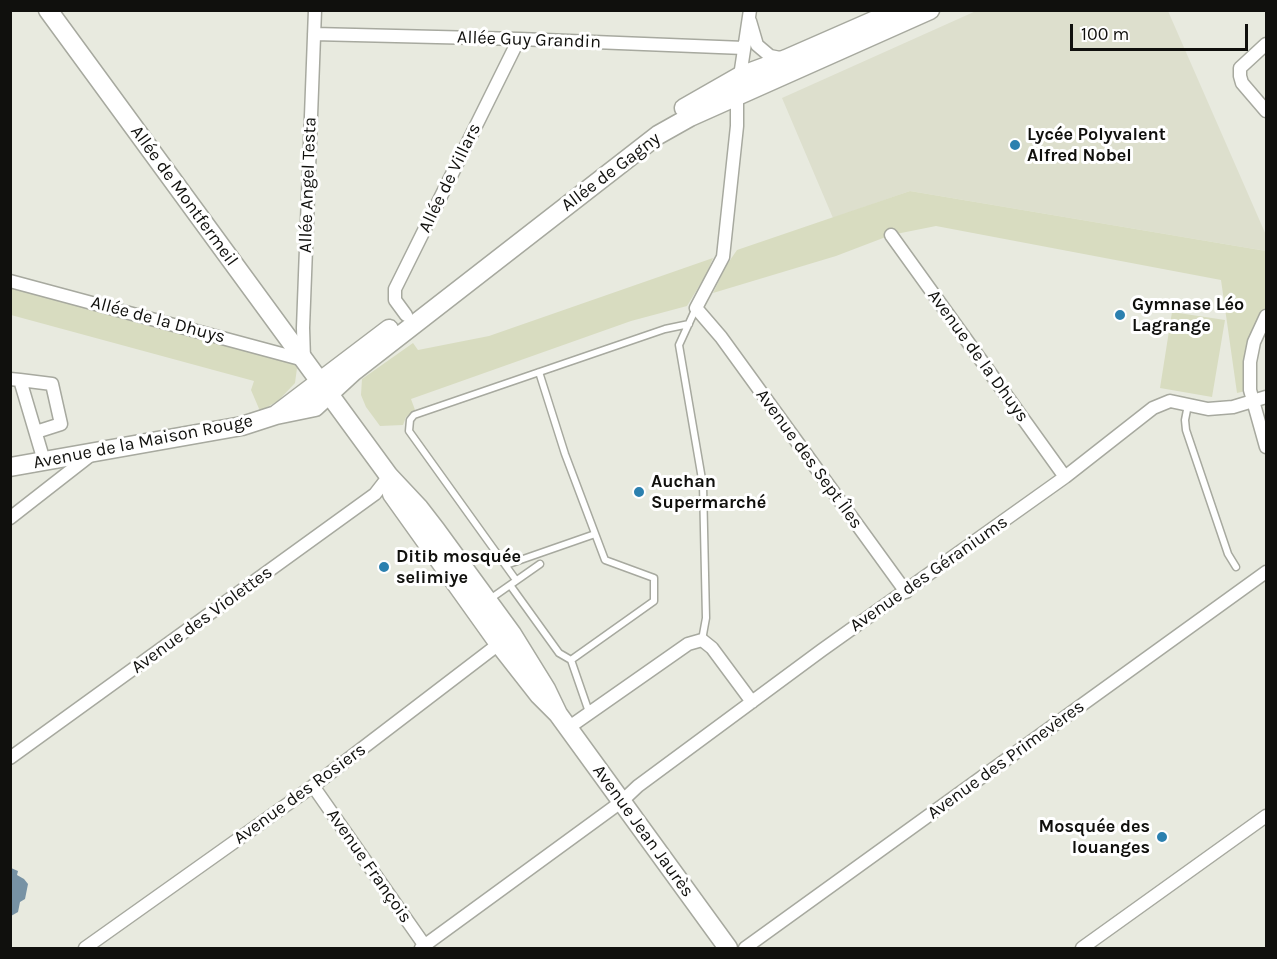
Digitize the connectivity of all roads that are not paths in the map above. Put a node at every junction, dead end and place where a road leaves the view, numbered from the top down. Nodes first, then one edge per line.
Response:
1 (48, 10) edge
2 (315, 10) edge
3 (898, 10) edge
4 (930, 10) edge
5 (750, 13) edge
6 (314, 34) junction
7 (519, 39) junction
8 (1266, 44) edge
9 (744, 48) junction
10 (786, 59) junction
11 (740, 76) junction
12 (737, 96) junction
13 (1266, 111) edge
14 (891, 235) dead end
15 (10, 282) edge
16 (696, 309) junction
17 (406, 315) junction
18 (1266, 316) edge
19 (689, 324) junction
20 (304, 360) junction
21 (539, 372) junction
22 (15, 379) edge
23 (325, 388) junction
24 (1266, 397) edge
25 (1252, 400) junction
26 (1188, 405) junction
27 (36, 432) junction
28 (1266, 447) edge
29 (95, 452) junction
30 (44, 461) junction
31 (10, 467) edge
32 (388, 476) junction
33 (1065, 477) junction
34 (10, 518) edge
35 (595, 534) junction
36 (440, 561) junction
37 (540, 564) dead end
38 (506, 565) junction
39 (1236, 567) dead end
40 (1266, 572) edge
41 (516, 580) junction
42 (510, 585) junction
43 (906, 592) junction
44 (488, 601) junction
45 (505, 639) junction
46 (702, 640) junction
47 (571, 660) junction
48 (752, 702) junction
49 (589, 712) junction
50 (563, 721) junction
51 (10, 758) edge
52 (313, 786) junction
53 (621, 802) junction
54 (1266, 816) edge
55 (423, 947) edge
56 (85, 948) edge
57 (728, 948) edge
58 (745, 948) edge
59 (1082, 948) edge

1 - 20 main road, Allée de Montfermeil
2 - 6 street, Allée Angel Testa
3 - 10 main road, Allée de Gagny
4 - 12 main road, Allée de Gagny
5 - 9 street
5 - 10 street
6 - 7 street, Allée Guy Grandin
6 - 20 street, Allée Angel Testa
7 - 9 street, Allée Guy Grandin
7 - 17 street, Allée de Villars
8 - 13 street
9 - 11 street
10 - 11 main road, Allée de Gagny
11 - 12 street
11 - 17 main road, Allée de Gagny
12 - 16 street
12 - 23 main road, Allée de Gagny
14 - 33 street, Avenue de la Dhuys
15 - 20 street, Allée de la Dhuys
16 - 19 lane
16 - 43 street, Avenue des Sept Îles
17 - 23 main road, Allée de Gagny
18 - 25 street
19 - 21 lane
19 - 46 lane
20 - 23 main road, Allée de Montfermeil
21 - 35 lane
21 - 38 lane
22 - 27 street
22 - 27 street
23 - 29 main road, Avenue de la Maison Rouge
23 - 32 main road, Avenue Jean Jaurès
24 - 25 street, Avenue des Géraniums
25 - 26 street, Avenue des Géraniums
25 - 28 street
26 - 33 street, Avenue des Géraniums
26 - 39 lane
27 - 30 street
29 - 30 main road, Avenue de la Maison Rouge
29 - 34 street
30 - 31 main road, Avenue de la Maison Rouge
32 - 36 main road, Avenue Jean Jaurès
32 - 44 main road, Avenue Jean Jaurès
32 - 51 street, Avenue des Violettes
33 - 43 street, Avenue des Géraniums
35 - 38 lane
35 - 47 lane
36 - 44 lane
36 - 45 main road, Avenue Jean Jaurès
37 - 41 lane
38 - 41 lane
40 - 58 street, Avenue des Primevères
41 - 42 lane
42 - 44 lane
42 - 47 lane
43 - 48 street, Avenue des Géraniums
44 - 45 main road, Avenue Jean Jaurès
45 - 50 main road, Avenue Jean Jaurès
45 - 52 street, Avenue des Rosiers
46 - 48 street
46 - 49 street
47 - 49 lane
48 - 53 street, Avenue des Géraniums
49 - 50 street
50 - 53 main road, Avenue Jean Jaurès
52 - 55 street, Avenue François
52 - 56 street, Avenue des Rosiers
53 - 55 street, Avenue des Géraniums
53 - 57 main road, Avenue Jean Jaurès
54 - 59 street

